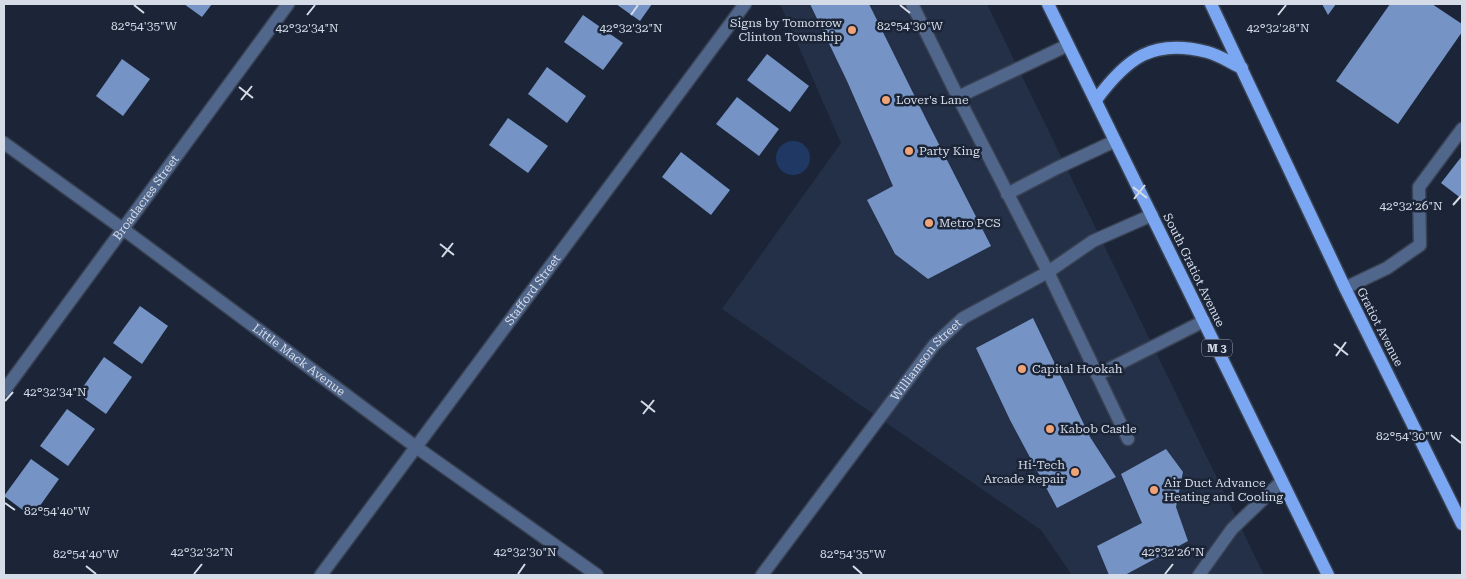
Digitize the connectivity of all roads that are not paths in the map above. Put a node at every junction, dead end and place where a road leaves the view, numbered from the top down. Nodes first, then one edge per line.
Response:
1 (288, 4) edge
2 (745, 4) edge
3 (912, 4) edge
4 (1048, 4) edge
5 (1212, 4) edge
6 (1068, 45) junction
7 (1242, 68) junction
8 (958, 97) junction
9 (1096, 100) junction
10 (1462, 129) edge
11 (1116, 141) junction
12 (4, 143) edge
13 (1007, 194) junction
14 (1152, 215) junction
15 (123, 228) junction
16 (1048, 272) junction
17 (1345, 288) junction
18 (1204, 321) junction
19 (1097, 375) junction
20 (4, 390) edge
21 (1128, 439) dead end
22 (416, 447) junction
23 (1282, 481) junction
24 (1462, 524) edge
25 (320, 575) edge
26 (597, 575) edge
27 (762, 575) edge
28 (1199, 575) edge
29 (1328, 575) edge

1 - 15 street, Broadacres Street
2 - 22 street, Stafford Street
3 - 8 street
4 - 6 main road, South Gratiot Avenue / M 3
5 - 7 main road
6 - 8 street
6 - 9 main road, South Gratiot Avenue / M 3
7 - 9 main road
7 - 17 main road
8 - 13 street
9 - 11 main road, South Gratiot Avenue / M 3
10 - 17 street
11 - 13 street
11 - 14 main road, South Gratiot Avenue / M 3
12 - 15 street, Little Mack Avenue
13 - 16 street
14 - 16 street, Williamson Street
14 - 18 main road, South Gratiot Avenue / M 3
15 - 20 street, Broadacres Street
15 - 22 street, Little Mack Avenue
16 - 19 street
16 - 27 street, Williamson Street
17 - 24 main road, Gratiot Avenue
18 - 19 street
18 - 23 main road, South Gratiot Avenue / M 3
19 - 21 street
22 - 25 street, Stafford Street
22 - 26 street, Little Mack Avenue
23 - 28 street
23 - 29 main road, South Gratiot Avenue / M 3

